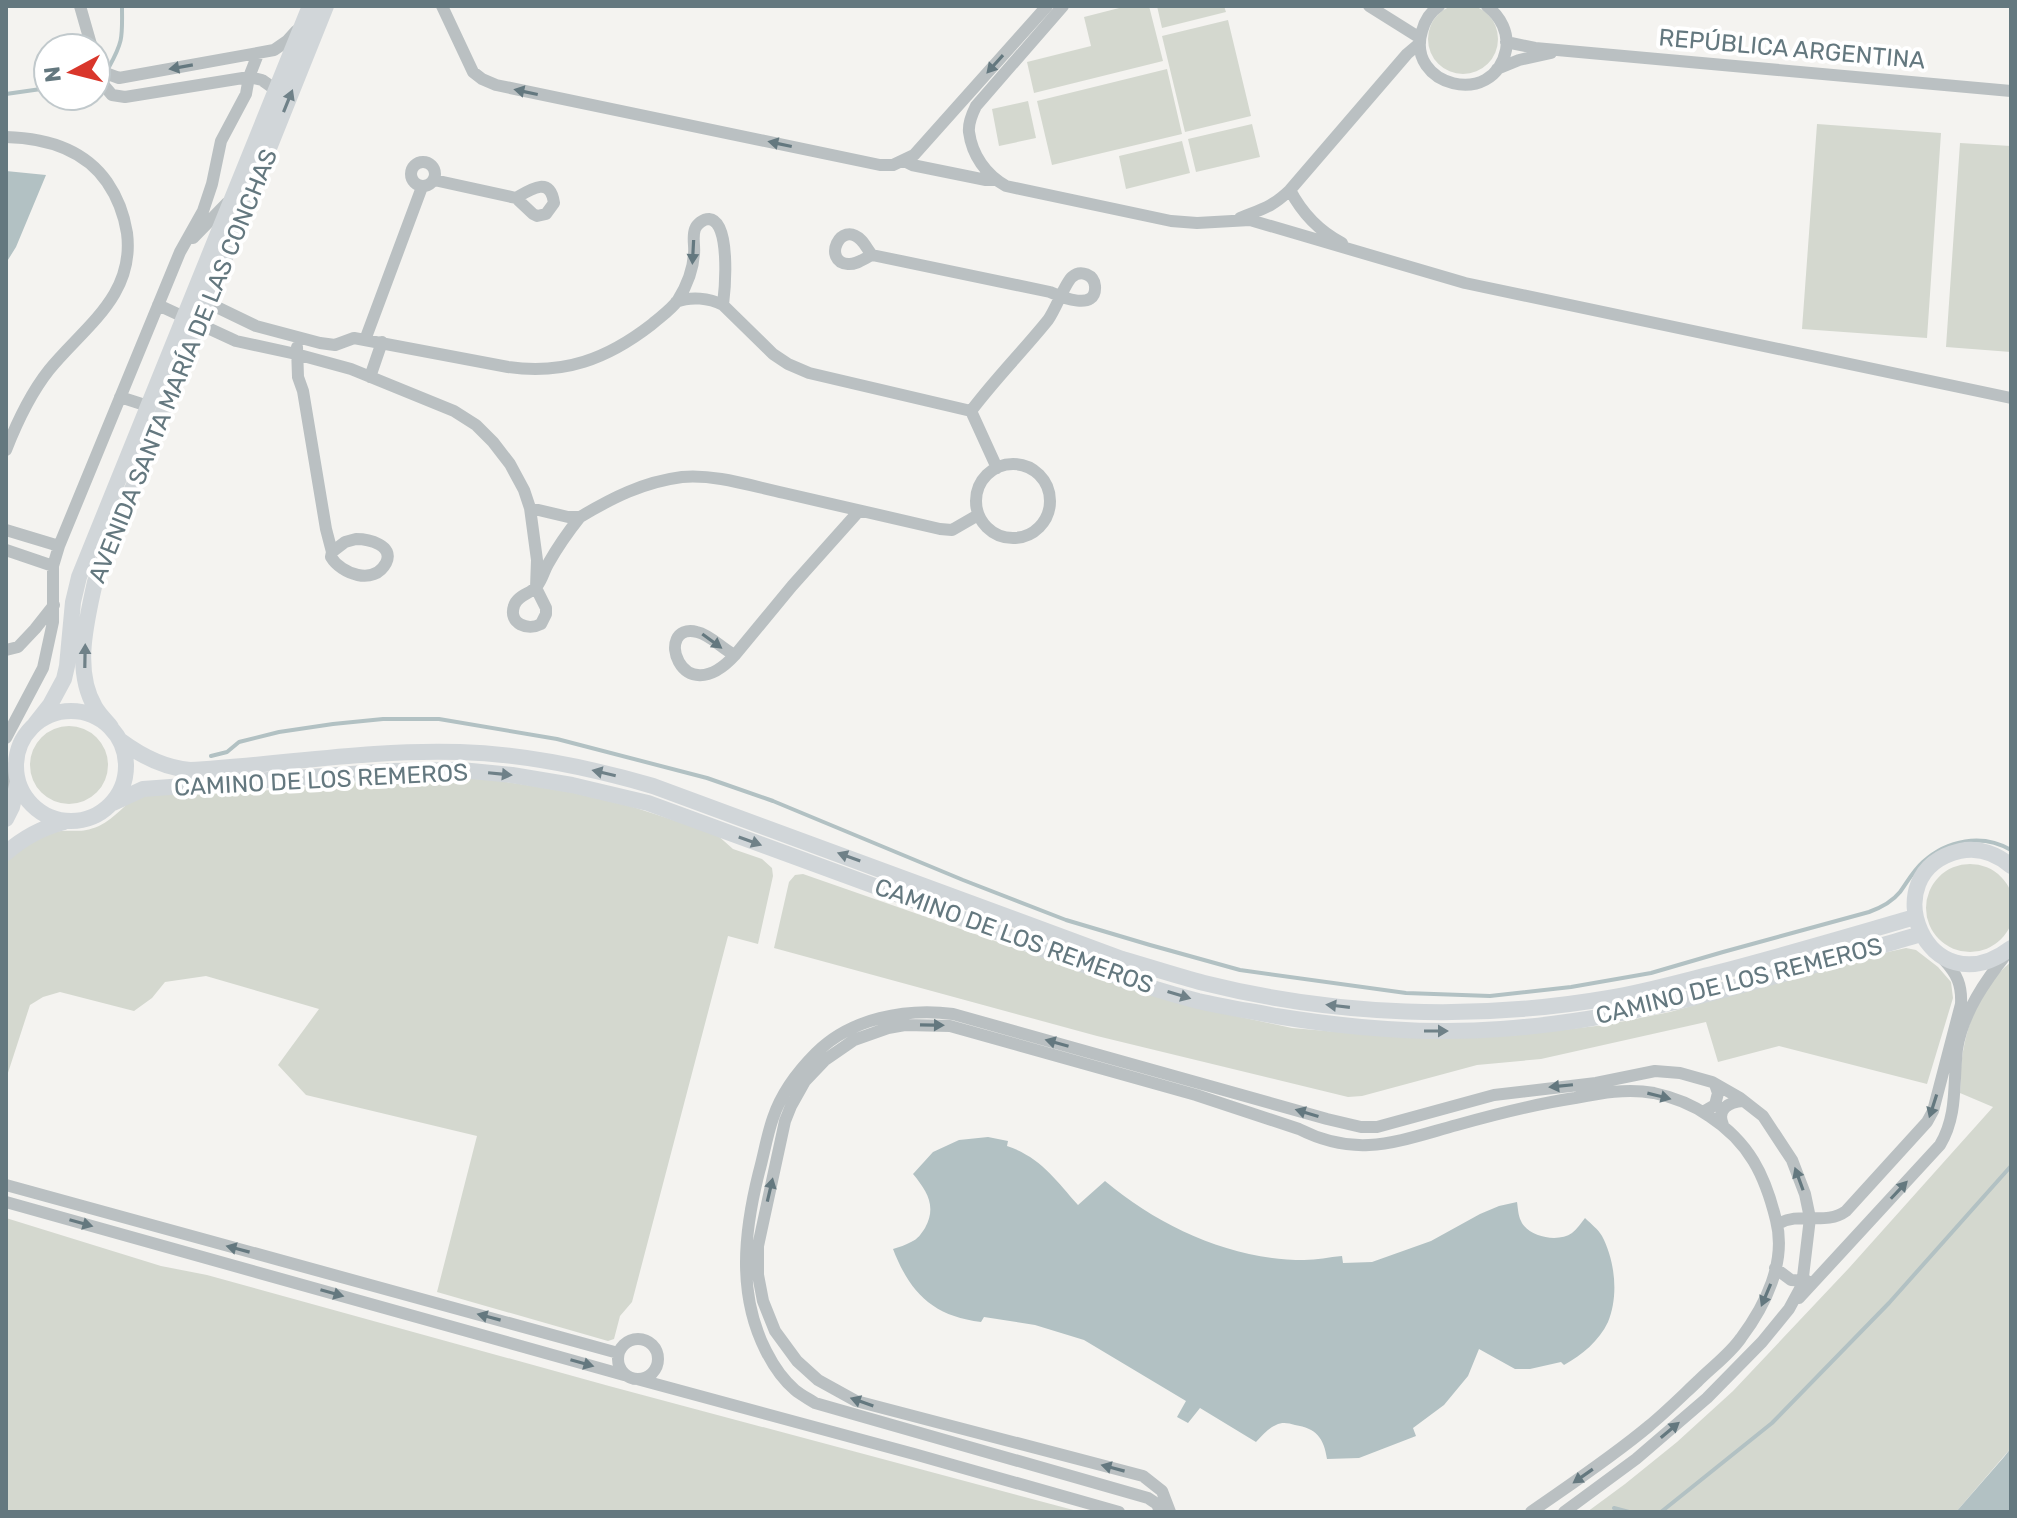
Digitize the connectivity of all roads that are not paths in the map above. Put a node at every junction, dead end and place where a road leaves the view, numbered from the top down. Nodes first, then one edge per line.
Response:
1 (80, 6) edge
2 (310, 6) edge
3 (326, 6) edge
4 (442, 6) edge
5 (1047, 6) edge
6 (1063, 6) edge
7 (1369, 6) edge
8 (1432, 7) edge
9 (1491, 8) edge
10 (303, 24) junction
11 (87, 32) edge
12 (1420, 41) junction
13 (1506, 42) junction
14 (1570, 50) junction
15 (258, 54) junction
16 (1497, 69) junction
17 (112, 75) edge
18 (249, 77) junction
19 (276, 90) junction
20 (2011, 91) edge
21 (112, 95) edge
22 (6, 137) edge
23 (904, 161) junction
24 (993, 180) junction
25 (1290, 190) junction
26 (235, 195) junction
27 (516, 198) dead end
28 (1234, 220) junction
29 (180, 252) junction
30 (1358, 253) junction
31 (872, 255) dead end
32 (200, 300) junction
33 (676, 302) junction
34 (158, 305) junction
35 (723, 305) junction
36 (191, 321) junction
37 (298, 338) junction
38 (365, 340) junction
39 (382, 342) junction
40 (335, 345) junction
41 (296, 354) junction
42 (332, 364) junction
43 (370, 377) junction
44 (120, 397) junction
45 (2011, 398) edge
46 (148, 406) junction
47 (971, 411) junction
48 (6, 450) edge
49 (997, 468) junction
50 (530, 508) junction
51 (859, 511) junction
52 (978, 515) junction
53 (580, 517) junction
54 (6, 530) edge
55 (59, 546) junction
56 (6, 550) edge
57 (332, 552) dead end
58 (53, 566) junction
59 (54, 605) junction
60 (6, 650) edge
61 (735, 655) junction
62 (35, 724) junction
63 (116, 734) junction
64 (6, 738) edge
65 (12, 784) edge
66 (113, 803) junction
67 (6, 819) edge
68 (65, 821) junction
69 (6, 853) edge
70 (2011, 866) edge
71 (1915, 917) junction
72 (1921, 934) junction
73 (2011, 948) edge
74 (1939, 955) junction
75 (1715, 1084) junction
76 (1743, 1101) junction
77 (1703, 1112) junction
78 (1723, 1125) junction
79 (6, 1185) edge
80 (42, 1195) junction
81 (6, 1202) edge
82 (38, 1211) junction
83 (1810, 1218) junction
84 (1778, 1224) junction
85 (300, 1266) junction
86 (1775, 1268) junction
87 (1817, 1279) junction
88 (1803, 1282) junction
89 (295, 1283) junction
90 (1789, 1309) junction
91 (783, 1342) junction
92 (766, 1350) junction
93 (618, 1353) junction
94 (811, 1374) junction
95 (631, 1377) junction
96 (793, 1389) junction
97 (1119, 1512) edge
98 (1160, 1512) edge
99 (1170, 1512) edge
100 (1531, 1512) edge
101 (1564, 1512) edge

1 - 11 street
2 - 10 main road, AVENIDA SANTA MARÍA DE LAS CONCHAS
32 -> 3 main road, AVENIDA SANTA MARÍA DE LAS CONCHAS
23 -> 4 street
5 -> 23 street
6 - 24 street
7 - 12 street
8 - 12 street
9 - 13 street
10 - 15 street
10 - 19 main road, AVENIDA SANTA MARÍA DE LAS CONCHAS
12 - 16 street, REPÚBLICA ARGENTINA
12 - 25 street
13 - 14 street, REPÚBLICA ARGENTINA
13 - 16 street
14 - 16 street, REPÚBLICA ARGENTINA
14 - 20 street, REPÚBLICA ARGENTINA
15 -> 17 street
15 - 18 street
18 - 19 street
18 - 21 street
18 - 29 street
19 - 26 main road, AVENIDA SANTA MARÍA DE LAS CONCHAS
22 - 48 street
23 - 24 street
24 - 28 street
25 - 28 street
25 - 30 street
26 - 29 street
26 - 32 main road, AVENIDA SANTA MARÍA DE LAS CONCHAS
27 - 38 street
28 - 30 street
29 - 34 street
30 - 45 street
31 - 47 street
32 - 36 main road, AVENIDA SANTA MARÍA DE LAS CONCHAS
32 - 37 street
33 - 35 street
35 -> 33 street
33 - 39 street
34 - 36 street
34 - 44 street
35 - 47 street
36 - 41 street
36 - 46 main road, AVENIDA SANTA MARÍA DE LAS CONCHAS
63 -> 36 main road, AVENIDA SANTA MARÍA DE LAS CONCHAS
37 - 40 street
37 - 41 street
38 - 39 street
38 - 40 street
39 - 43 street
40 - 42 street
41 - 42 street
41 - 57 street
42 - 43 street
43 - 50 street
44 - 46 street
44 - 55 street
46 - 62 main road, AVENIDA SANTA MARÍA DE LAS CONCHAS
47 - 49 street
49 - 52 street
49 - 52 street
50 - 53 street
50 - 53 street
51 - 52 street
51 - 53 street
51 - 61 street
54 - 55 street
55 - 58 street
56 - 58 street
58 - 59 street
59 - 60 street
59 - 64 street
61 -> 61 street
62 - 63 main road
62 - 65 main road
63 - 66 main road
71 -> 63 main road, CAMINO DE LOS REMEROS
65 - 67 main road
65 - 68 main road
66 - 68 main road
66 -> 72 main road, CAMINO DE LOS REMEROS
68 - 69 main road
70 - 71 main road
71 - 72 main road
72 - 74 main road
73 - 74 main road
87 -> 73 street
74 -> 83 street
75 - 76 street
75 - 77 street
75 -> 92 street
76 - 78 street
83 -> 76 street
77 - 78 street
91 -> 77 street
78 - 84 street
79 - 80 street
80 - 82 street
85 -> 80 street
81 - 82 street
82 -> 89 street
83 - 84 street
83 - 88 street
84 - 86 street
85 - 89 street
93 -> 85 street
86 - 88 street
86 -> 100 street
87 - 88 street
87 - 90 street
88 - 90 street
89 -> 95 street
101 -> 90 street
91 - 92 street
91 - 94 street
92 - 96 street
93 - 95 street
93 - 95 street
94 - 96 street
99 -> 94 street
95 - 97 street
96 - 98 street

